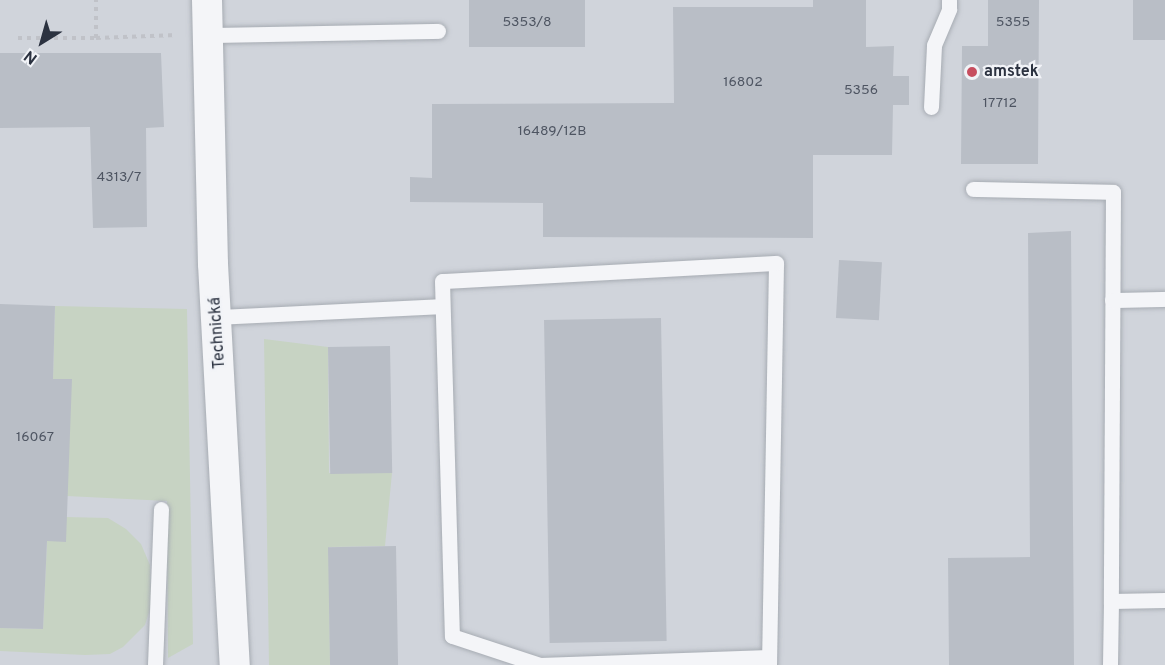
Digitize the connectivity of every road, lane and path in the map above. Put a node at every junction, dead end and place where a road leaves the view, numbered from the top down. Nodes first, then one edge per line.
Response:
1 (96, 0) edge
2 (207, 0) edge
3 (949, 0) edge
4 (438, 31) dead end
5 (177, 35) dead end
6 (207, 35) junction
7 (18, 38) dead end
8 (96, 38) junction
9 (931, 107) dead end
10 (974, 189) dead end
11 (1112, 300) junction
12 (1165, 300) edge
13 (442, 306) junction
14 (217, 317) junction
15 (160, 509) dead end
16 (1165, 600) edge
17 (1111, 601) junction
18 (769, 661) edge
19 (155, 665) edge
20 (235, 665) edge
21 (1110, 665) edge

1 - 8 path
2 - 6 street, Technická
3 - 9 lane
4 - 6 lane
5 - 8 path
6 - 14 street, Technická
7 - 8 path
10 - 11 lane
11 - 12 lane
11 - 17 lane
13 - 14 lane
13 - 18 lane
13 - 18 lane
14 - 20 street, Technická
15 - 19 lane
16 - 17 lane
17 - 21 lane

